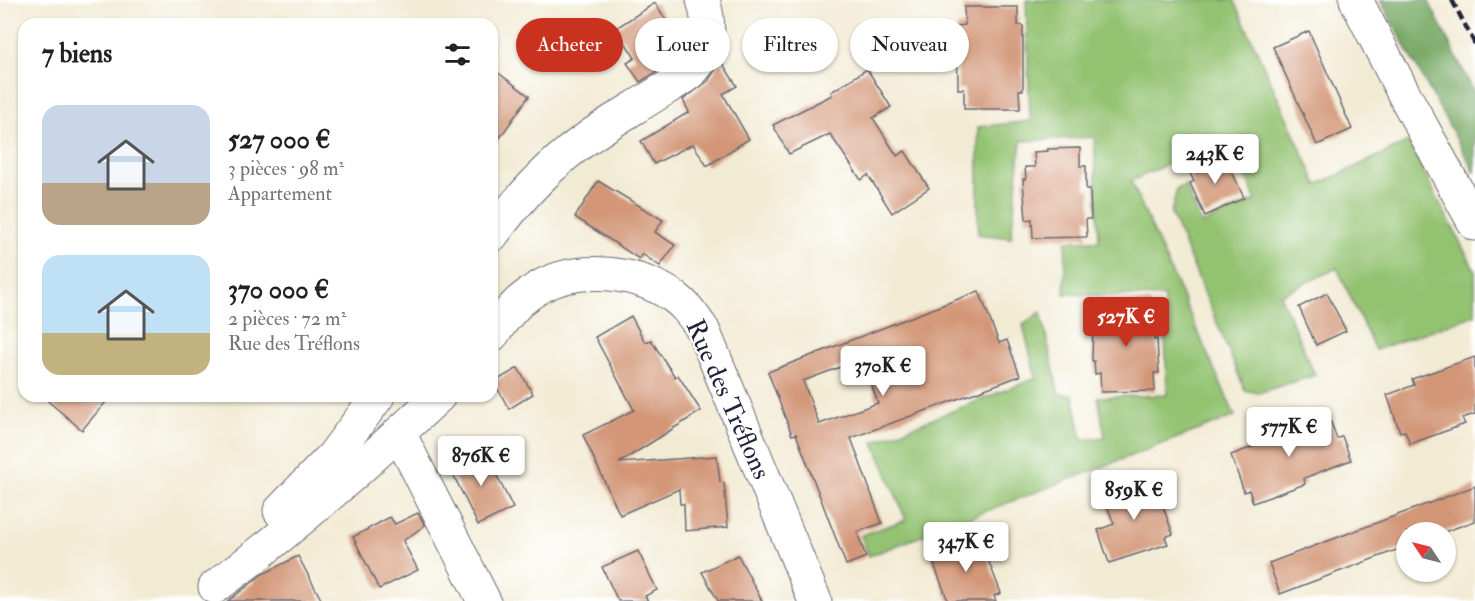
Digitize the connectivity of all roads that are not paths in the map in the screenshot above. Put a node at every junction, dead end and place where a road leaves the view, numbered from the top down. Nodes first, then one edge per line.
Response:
1 (704, 0) edge
2 (1356, 0) edge
3 (1475, 224) edge
4 (498, 228) edge
5 (498, 327) edge
6 (374, 402) edge
7 (433, 402) edge
8 (399, 433) junction
9 (212, 596) edge
10 (484, 601) edge
11 (815, 601) edge

1 - 4 street
2 - 3 street
5 - 11 street, Rue des Tréflons
6 - 9 street
7 - 8 street
8 - 9 street
8 - 10 street

